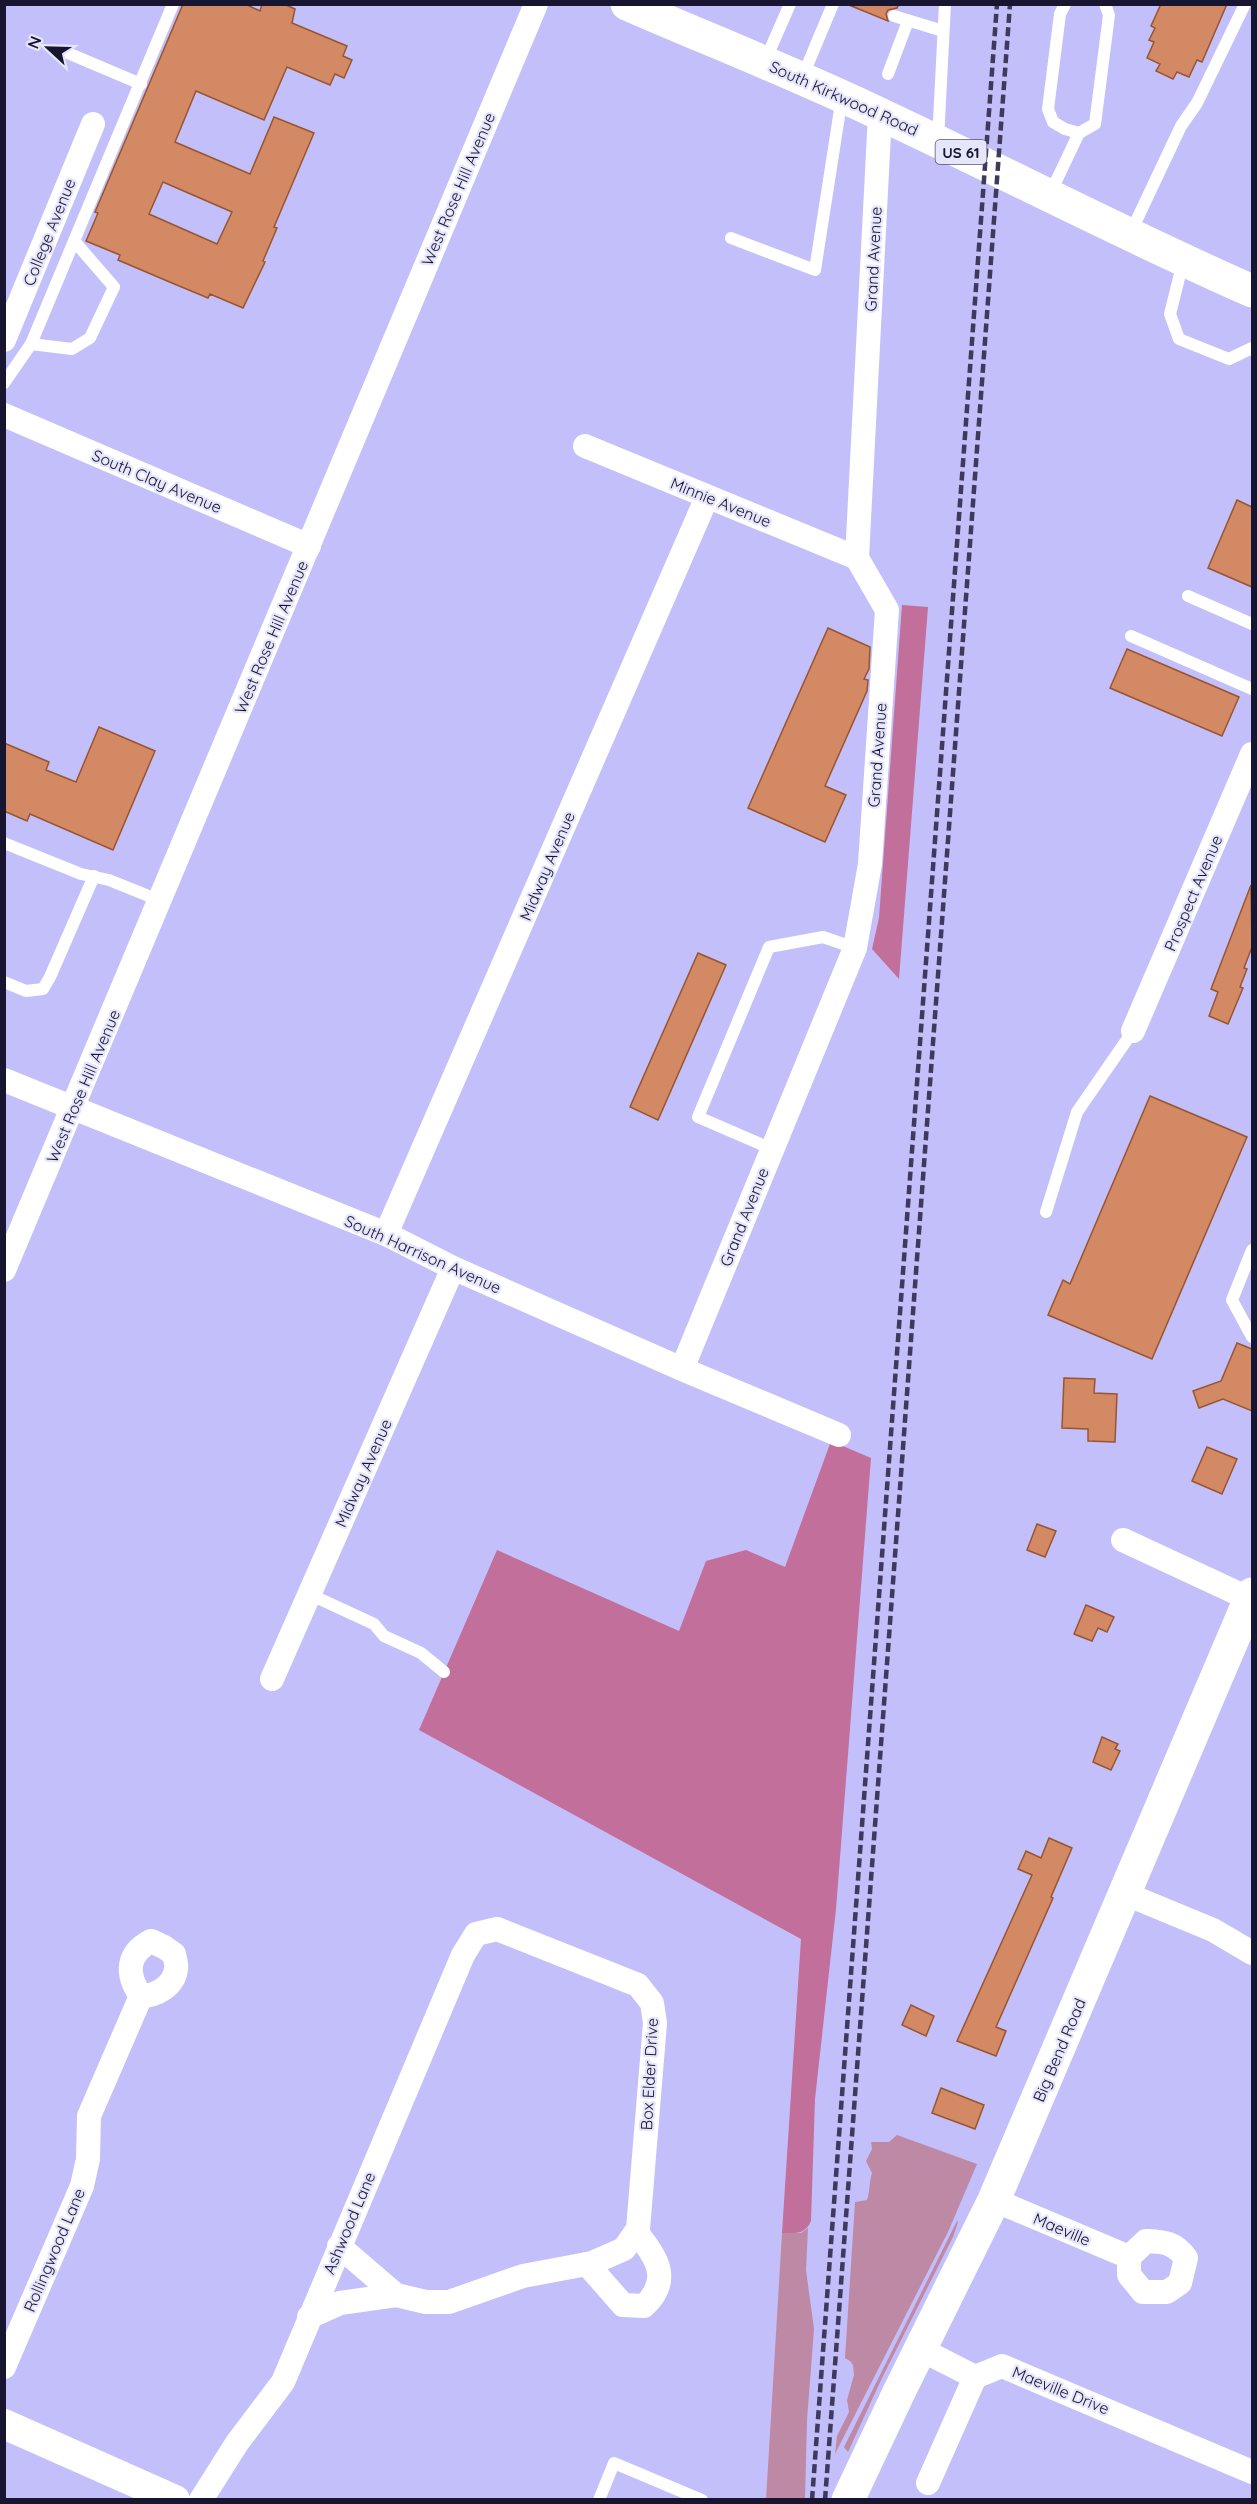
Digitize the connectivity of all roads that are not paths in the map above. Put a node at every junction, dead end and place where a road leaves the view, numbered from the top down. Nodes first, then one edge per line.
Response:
1 (173, 4) edge
2 (536, 4) edge
3 (627, 4) edge
4 (790, 4) edge
5 (833, 4) edge
6 (945, 4) edge
7 (1105, 4) edge
8 (1245, 4) edge
9 (1064, 5) edge
10 (894, 16) dead end
11 (908, 21) junction
12 (943, 31) junction
13 (63, 51) dead end
14 (765, 63) junction
15 (888, 74) dead end
16 (802, 79) junction
17 (141, 84) junction
18 (842, 97) junction
19 (880, 114) junction
20 (1079, 133) junction
21 (938, 141) junction
22 (97, 144) junction
23 (1050, 194) junction
24 (1129, 235) junction
25 (731, 238) dead end
26 (75, 242) junction
27 (1184, 261) junction
28 (1252, 289) edge
29 (4, 340) edge
30 (31, 344) junction
31 (1252, 348) edge
32 (4, 383) edge
33 (4, 415) edge
34 (585, 446) dead end
35 (707, 497) junction
36 (309, 546) junction
37 (857, 558) junction
38 (1188, 596) dead end
39 (1252, 624) edge
40 (1131, 636) dead end
41 (1252, 689) edge
42 (1252, 754) edge
43 (1247, 780) edge
44 (4, 843) edge
45 (94, 876) junction
46 (160, 901) junction
47 (855, 948) junction
48 (4, 982) edge
49 (1134, 1031) joint
50 (4, 1080) edge
51 (73, 1109) junction
52 (772, 1149) junction
53 (1046, 1212) dead end
54 (387, 1234) junction
55 (1252, 1250) edge
56 (453, 1268) junction
57 (4, 1270) edge
58 (1252, 1337) edge
59 (682, 1369) junction
60 (839, 1435) dead end
61 (1123, 1540) dead end
62 (309, 1594) junction
63 (1251, 1596) edge
64 (444, 1672) dead end
65 (272, 1679) dead end
66 (1126, 1894) junction
67 (476, 1934) joint
68 (1252, 1953) edge
69 (141, 1996) dead end
70 (994, 2200) junction
71 (636, 2232) junction
72 (339, 2246) junction
73 (1129, 2258) dead end
74 (588, 2264) junction
75 (396, 2295) junction
76 (309, 2317) junction
77 (920, 2349) junction
78 (4, 2367) edge
79 (975, 2376) junction
80 (4, 2424) edge
81 (1252, 2472) edge
82 (928, 2483) dead end
83 (176, 2499) edge
84 (201, 2499) edge
85 (598, 2499) edge
86 (702, 2499) edge
87 (848, 2499) edge

1 - 17 lane
2 - 36 street, West Rose Hill Avenue
3 - 14 main road, South Kirkwood Road / US 61
4 - 14 lane
5 - 16 lane
6 - 12 lane
7 - 20 lane
8 - 24 lane
9 - 20 lane
10 - 11 lane
11 - 12 lane
11 - 15 lane
12 - 21 lane
13 - 17 lane
14 - 16 main road, South Kirkwood Road / US 61
16 - 18 main road, South Kirkwood Road / US 61
17 - 22 lane
18 - 19 main road, South Kirkwood Road / US 61
18 - 25 lane
19 - 21 main road, South Kirkwood Road / US 61
19 - 37 street, Grand Avenue
20 - 23 lane
21 - 23 main road, South Kirkwood Road / US 61
22 - 26 lane
22 - 29 street, College Avenue
23 - 24 main road, South Kirkwood Road / US 61
24 - 27 main road, South Kirkwood Road / US 61
26 - 30 lane
26 - 30 lane
27 - 28 main road, South Kirkwood Road / US 61
27 - 31 lane
30 - 32 lane
33 - 36 street, South Clay Avenue
34 - 35 street, Minnie Avenue
35 - 37 street, Minnie Avenue
35 - 54 street, Midway Avenue
36 - 46 street, West Rose Hill Avenue
37 - 47 street, Grand Avenue
38 - 39 lane
40 - 41 lane
42 - 43 street, Prospect Avenue
43 - 49 street, Prospect Avenue
44 - 45 lane
45 - 46 lane
45 - 48 lane
46 - 51 street, West Rose Hill Avenue
47 - 52 street, Grand Avenue
47 - 52 lane
49 - 53 lane
50 - 51 street, South Harrison Avenue
51 - 54 street, South Harrison Avenue
51 - 57 street, West Rose Hill Avenue
52 - 59 street, Grand Avenue
54 - 56 street, South Harrison Avenue
55 - 58 lane
56 - 59 street, South Harrison Avenue
56 - 62 street, Midway Avenue
59 - 60 street, South Harrison Avenue
61 - 63 street
62 - 64 lane
62 - 65 street, Midway Avenue
63 - 66 main road, Big Bend Road
66 - 68 street
66 - 70 main road, Big Bend Road
67 - 71 street, Box Elder Drive
67 - 72 street, Ashwood Lane
69 - 78 street, Rollingwood Lane
70 - 73 street, Maeville
70 - 77 main road, Big Bend Road
71 - 74 street
71 - 74 street
72 - 75 street
72 - 76 street, Ashwood Lane
74 - 75 street
75 - 76 street
76 - 84 street, Ashwood Lane
77 - 79 street
77 - 87 main road, Big Bend Road
79 - 81 street, Maeville Drive
79 - 82 street
80 - 83 street
85 - 86 lane

